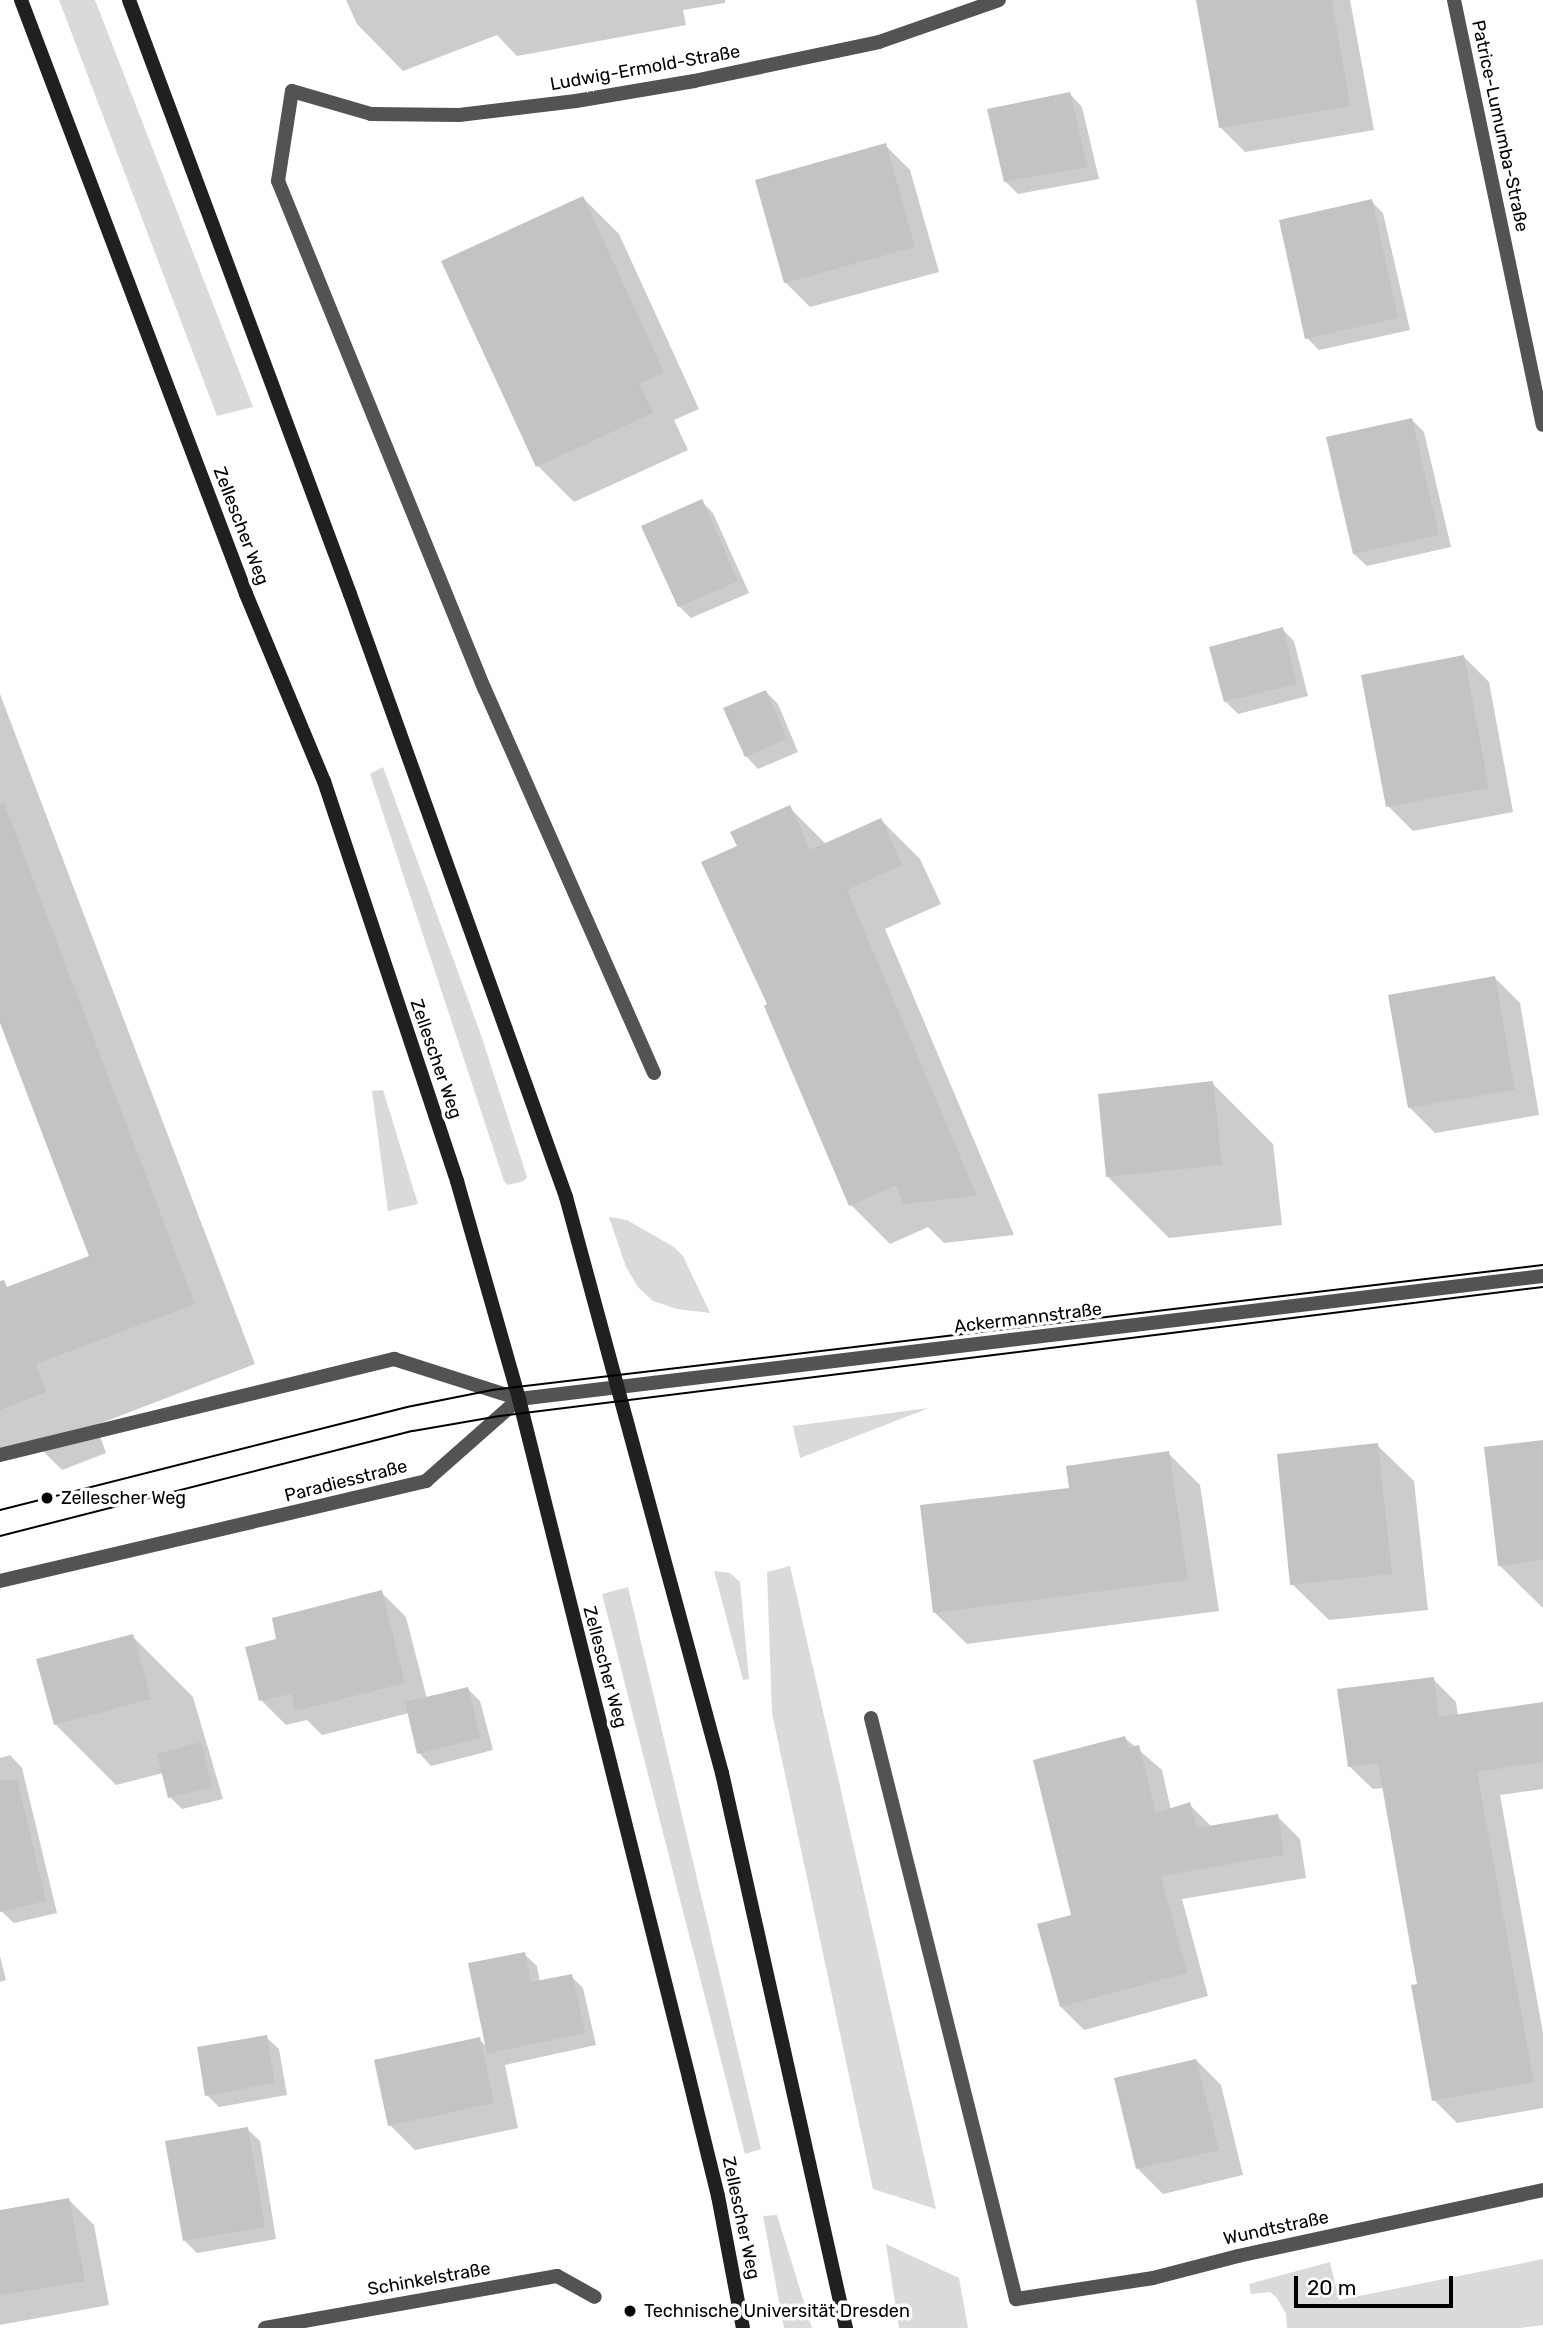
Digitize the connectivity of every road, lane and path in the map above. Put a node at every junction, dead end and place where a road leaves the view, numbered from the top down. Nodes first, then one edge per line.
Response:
1 (21, 0) edge
2 (129, 0) edge
3 (999, 0) edge
4 (1454, 0) edge
5 (1543, 425) edge
6 (654, 1073) dead end
7 (1543, 1276) edge
8 (617, 1387) junction
9 (519, 1399) junction
10 (0, 1455) edge
11 (0, 1581) edge
12 (871, 1718) dead end
13 (1543, 2190) edge
14 (596, 2297) dead end
15 (265, 2328) edge
16 (743, 2328) edge
17 (846, 2328) edge

1 - 9 main road, Zellescher Weg
2 - 8 main road
3 - 6 street, Ludwig-Ermold-Straße
4 - 5 street, Patrice-Lumumba-Straße
7 - 8 street, Ackermannstraße
8 - 9 street, Ackermannstraße
8 - 17 main road
9 - 10 street
9 - 11 street, Paradiesstraße
9 - 16 main road, Zellescher Weg
12 - 13 street, Wundtstraße
14 - 15 street, Schinkelstraße

